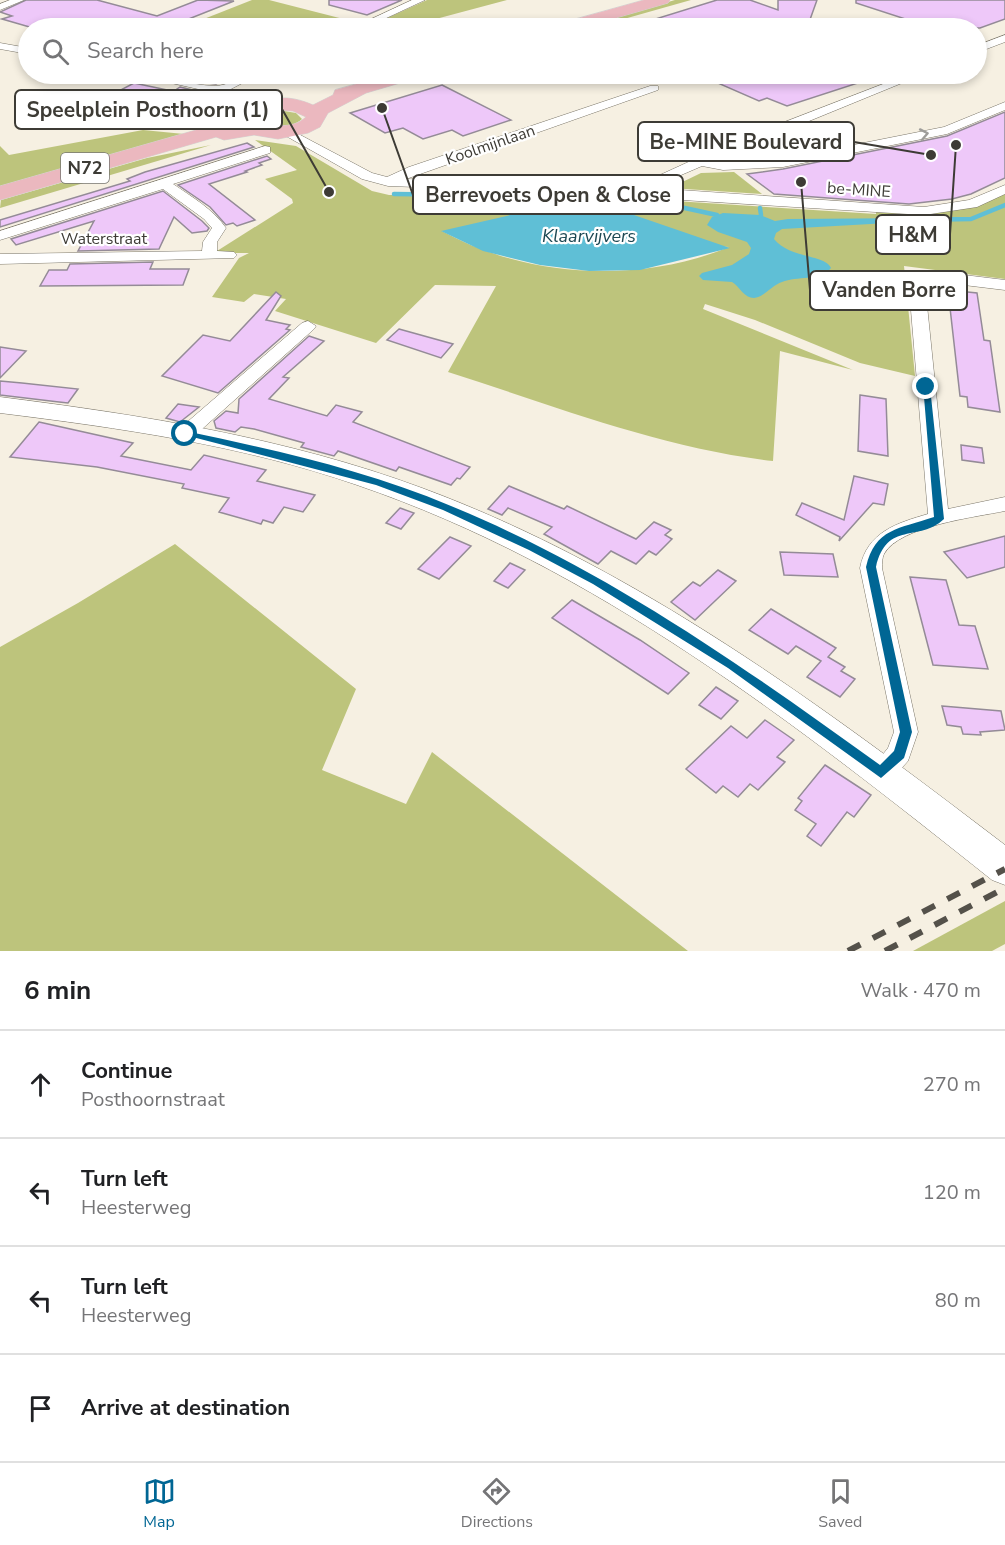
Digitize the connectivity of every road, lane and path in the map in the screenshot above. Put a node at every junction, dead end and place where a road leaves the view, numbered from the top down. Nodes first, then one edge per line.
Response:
1 (19, 0) edge
2 (420, 0) edge
3 (662, 0) edge
4 (0, 6) edge
5 (380, 18) edge
6 (599, 18) edge
7 (1005, 38) edge
8 (987, 45) edge
9 (0, 46) edge
10 (18, 49) edge
11 (188, 84) edge
12 (232, 84) edge
13 (375, 84) edge
14 (893, 84) edge
15 (654, 88) dead end
16 (218, 90) junction
17 (1005, 106) edge
18 (309, 116) junction
19 (257, 117) junction
20 (285, 132) junction
21 (265, 150) dead end
22 (331, 155) junction
23 (701, 162) junction
24 (388, 182) junction
25 (166, 185) junction
26 (635, 188) junction
27 (1005, 189) edge
28 (0, 193) edge
29 (0, 236) edge
30 (229, 255) dead end
31 (209, 256) junction
32 (0, 259) edge
33 (1005, 285) edge
34 (308, 326) dead end
35 (0, 405) edge
36 (185, 434) junction
37 (1005, 504) edge
38 (939, 519) junction
39 (881, 772) junction
40 (1005, 868) edge

1 - 4 street
2 - 5 street
3 - 6 main road
7 - 8 street
9 - 10 street
11 - 16 street
12 - 16 street
13 - 18 main road, N72
14 - 23 street, be-MINE
15 - 24 street, Koolmijnlaan
16 - 19 street
23 -> 17 street, be-MINE
18 - 19 main road, N72
18 - 20 main road, N72
18 - 22 street
19 - 20 main road, N72
19 - 28 main road, N72
20 - 22 street
21 - 25 street, Waterstraat
22 - 24 street
23 - 26 street, be-MINE
24 - 26 street, be-MINE
25 - 29 street, Waterstraat
25 - 31 street
26 - 27 street, be-MINE
30 - 31 street, Waterstraat
31 - 32 street, Waterstraat
33 - 38 street
34 - 36 street
35 - 36 street
36 - 39 street
37 - 38 street
38 - 39 street
39 - 40 street

